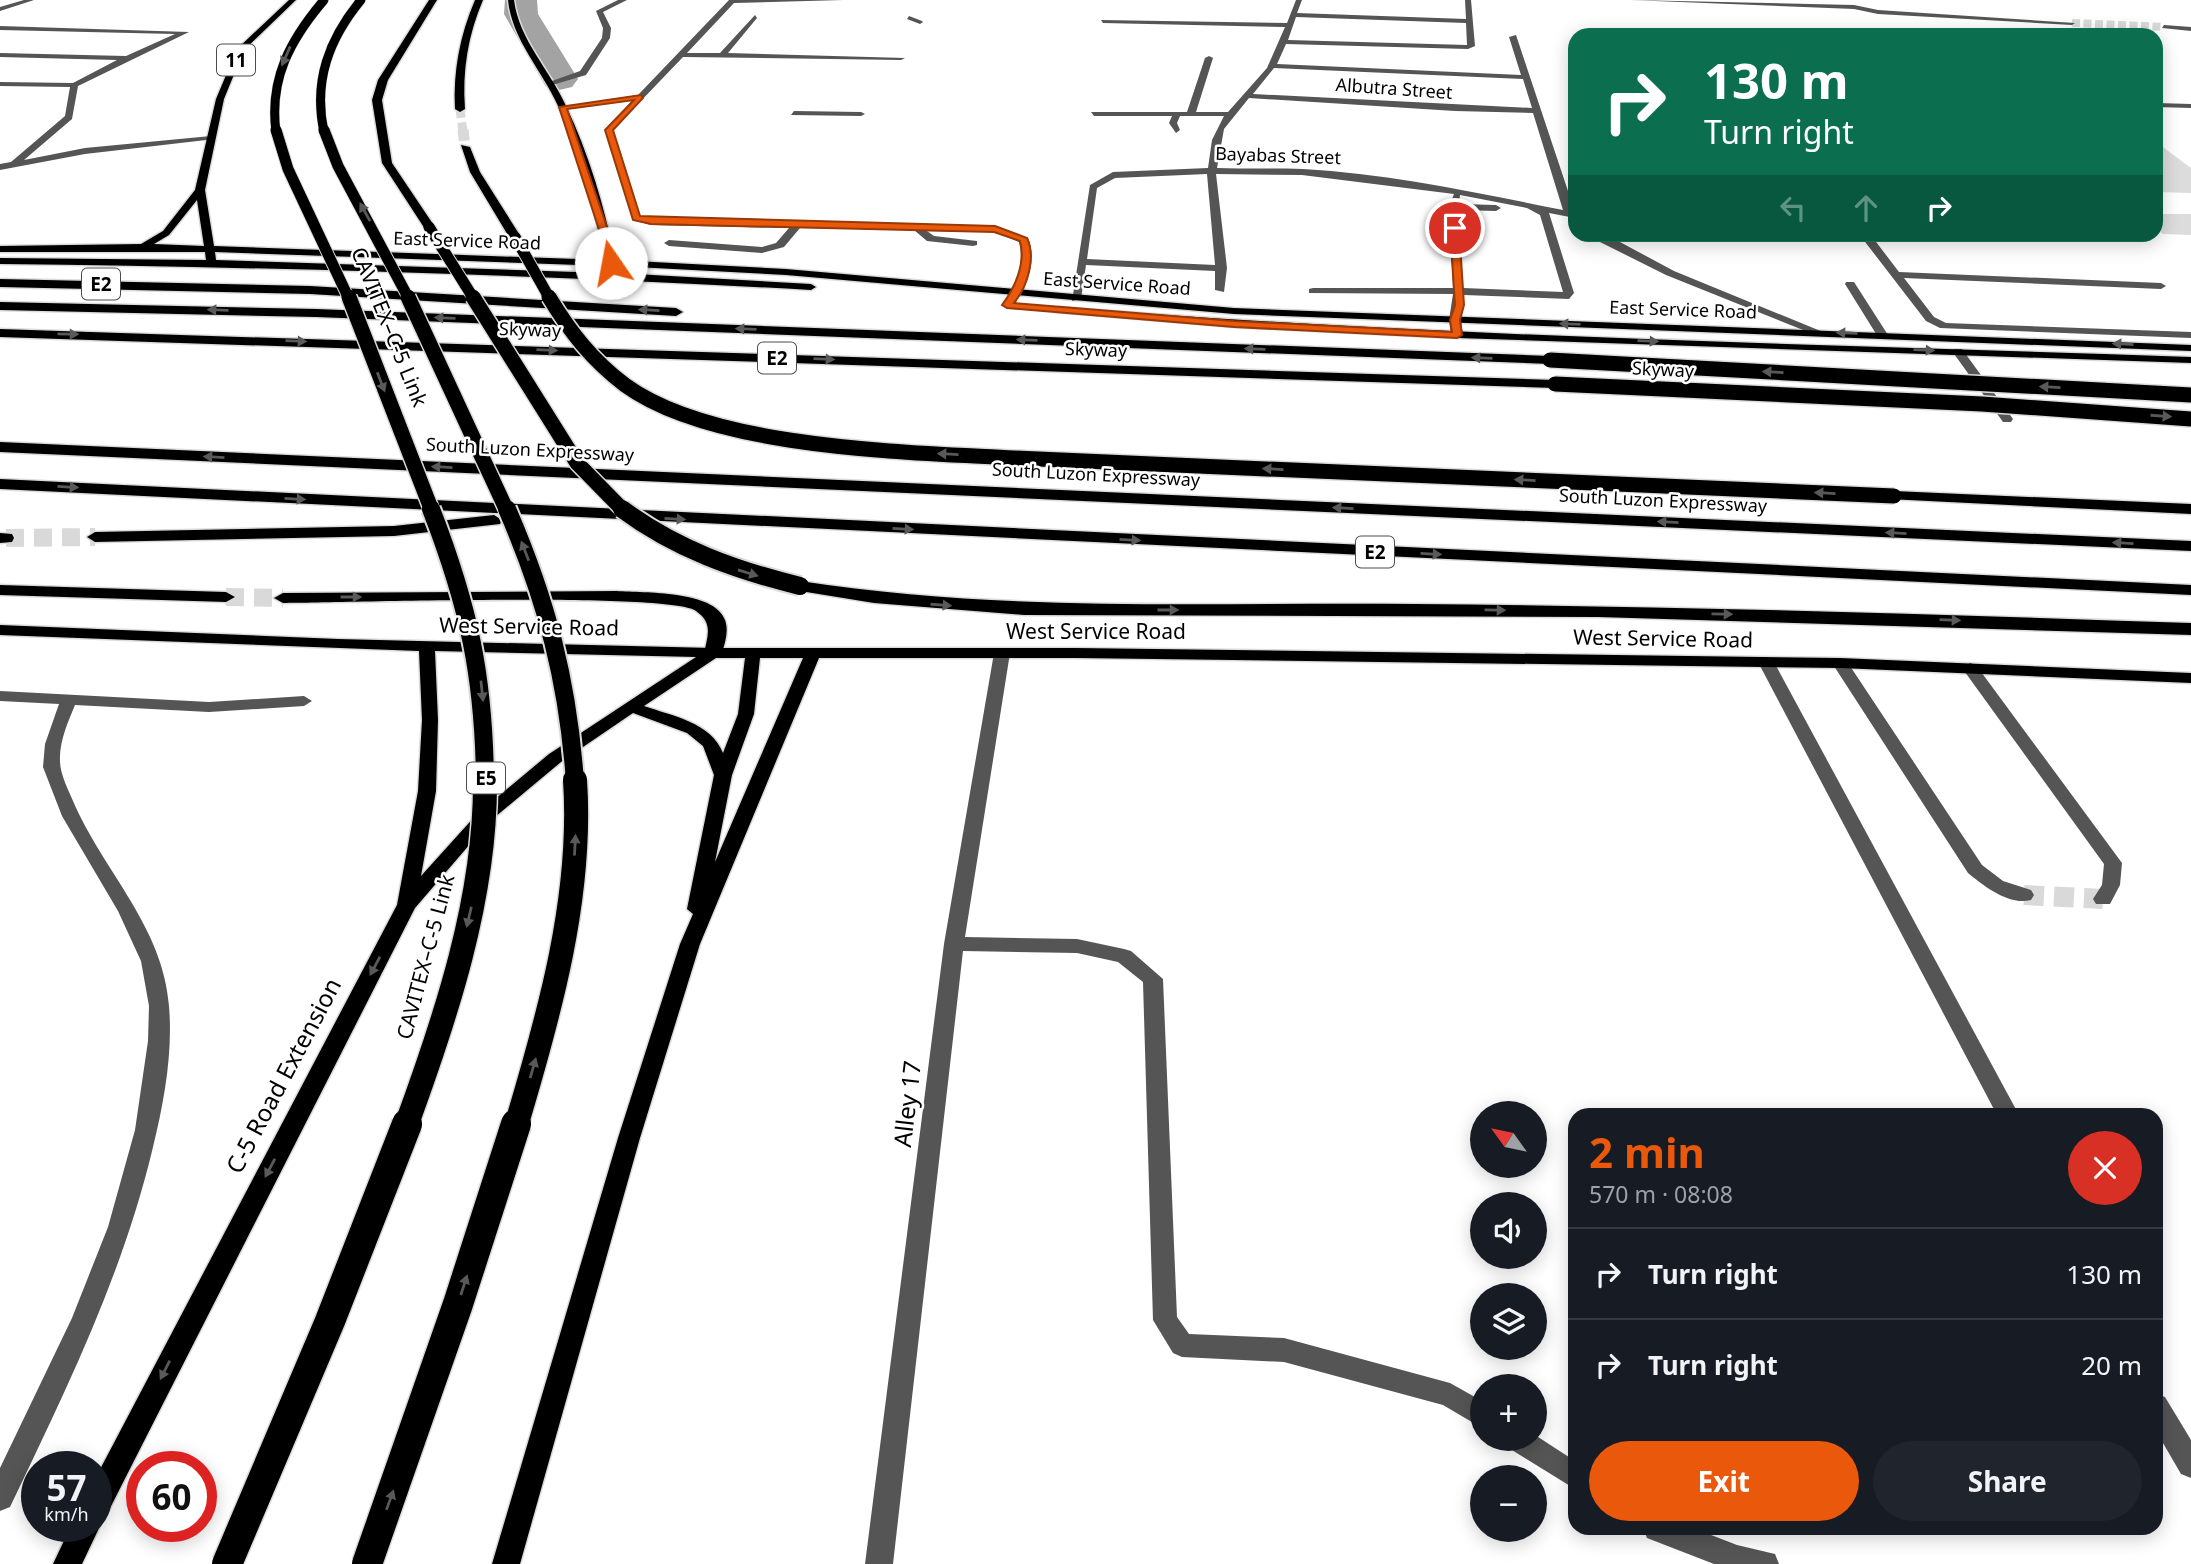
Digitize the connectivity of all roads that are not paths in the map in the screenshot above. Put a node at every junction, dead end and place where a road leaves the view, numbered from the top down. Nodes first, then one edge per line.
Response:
1 (30, 0) edge
2 (293, 0) edge
3 (324, 0) edge
4 (361, 0) edge
5 (433, 0) edge
6 (479, 0) edge
7 (511, 0) edge
8 (625, 0) edge
9 (840, 0) edge
10 (1299, 0) edge
11 (1468, 0) edge
12 (1633, 0) edge
13 (1641, 0) edge
14 (1845, 0) edge
15 (732, 1) edge
16 (1693, 1) edge
17 (1736, 2) edge
18 (1790, 3) edge
19 (1853, 8) junction
20 (0, 9) edge
21 (1292, 15) junction
22 (755, 18) dead end
23 (909, 18) dead end
24 (1103, 21) dead end
25 (1468, 21) junction
26 (920, 22) dead end
27 (2072, 23) tunnel mouth
28 (1287, 25) junction
29 (2164, 27) tunnel mouth
30 (0, 28) edge
31 (2191, 29) edge
32 (1513, 37) dead end
33 (1281, 42) junction
34 (0, 55) edge
35 (682, 55) junction
36 (722, 55) junction
37 (127, 58) junction
38 (901, 58) dead end
39 (1209, 58) dead end
40 (1273, 66) junction
41 (1525, 77) junction
42 (0, 84) edge
43 (552, 84) junction
44 (74, 85) junction
45 (1250, 96) junction
46 (1464, 96) dead end
47 (641, 97) junction
48 (2163, 105) edge
49 (2191, 106) edge
50 (563, 107) junction
51 (460, 109) tunnel mouth
52 (1455, 109) junction
53 (1535, 111) junction
54 (793, 113) dead end
55 (1178, 113) junction
56 (1191, 113) junction
57 (861, 114) dead end
58 (1094, 114) dead end
59 (1227, 114) junction
60 (1176, 130) dead end
61 (211, 139) junction
62 (465, 147) tunnel mouth
63 (13, 165) junction
64 (0, 167) edge
65 (1212, 171) junction
66 (200, 190) junction
67 (1458, 192) junction
68 (1568, 203) edge
69 (1454, 207) junction
70 (1568, 213) edge
71 (797, 225) junction
72 (916, 227) junction
73 (1608, 242) edge
74 (1870, 242) edge
75 (668, 243) dead end
76 (973, 243) dead end
77 (143, 247) junction
78 (0, 249) edge
79 (208, 249) junction
80 (0, 261) edge
81 (1083, 262) junction
82 (611, 263) junction
83 (212, 264) junction
84 (1222, 268) junction
85 (1897, 275) junction
86 (613, 276) junction
87 (0, 283) edge
88 (1850, 284) dead end
89 (2161, 286) dead end
90 (1220, 290) dead end
91 (1313, 290) dead end
92 (1458, 291) junction
93 (1016, 294) junction
94 (914, 296) dead end
95 (1076, 299) junction
96 (994, 304) dead end
97 (1007, 305) junction
98 (0, 306) edge
99 (1020, 306) dead end
100 (1047, 309) dead end
101 (1234, 311) junction
102 (1455, 320) junction
103 (1234, 324) junction
104 (1816, 332) junction
105 (0, 333) edge
106 (1457, 335) junction
107 (1882, 335) junction
108 (2191, 335) edge
109 (937, 337) junction
110 (2191, 348) edge
111 (1958, 351) junction
112 (2191, 360) edge
113 (2191, 395) edge
114 (2191, 418) edge
115 (2007, 419) dead end
116 (0, 447) edge
117 (0, 484) edge
118 (2191, 509) edge
119 (558, 513) junction
120 (95, 537) tunnel mouth
121 (2191, 546) edge
122 (0, 590) edge
123 (2191, 590) edge
124 (226, 597) tunnel mouth
125 (283, 598) tunnel mouth
126 (2191, 629) edge
127 (0, 630) edge
128 (427, 646) junction
129 (713, 653) junction
130 (754, 653) junction
131 (813, 653) junction
132 (1002, 653) junction
133 (1766, 662) junction
134 (1840, 663) junction
135 (1970, 668) junction
136 (2191, 678) edge
137 (0, 696) edge
138 (69, 699) junction
139 (304, 701) dead end
140 (634, 708) junction
141 (723, 775) junction
142 (2024, 895) tunnel mouth
143 (2103, 899) dead end
144 (407, 905) junction
145 (690, 944) junction
146 (954, 944) junction
147 (2004, 1108) edge
148 (1470, 1408) edge
149 (2163, 1418) edge
150 (1536, 1451) edge
151 (2191, 1465) edge
152 (1568, 1471) edge
153 (112, 1475) edge
154 (0, 1497) edge
155 (1675, 1535) edge
156 (78, 1542) edge
157 (67, 1564) edge
158 (227, 1564) edge
159 (367, 1564) edge
160 (506, 1564) edge
161 (879, 1564) edge
162 (1765, 1564) edge

1 - 20 street
2 - 61 main road, 11
3 -> 158 highway, CAVITEX–C-5 Link / E5, bridge
159 -> 4 highway, CAVITEX–C-5 Link, bridge
5 -> 126 highway, bridge
6 - 51 highway
7 - 43 main road
8 - 43 street
9 - 15 street
10 - 21 street
11 - 25 street
12 - 13 street
13 - 16 street
14 - 19 street
15 - 35 street
16 - 17 street
17 - 18 street
18 - 19 street
19 - 27 street
21 - 25 street
21 - 28 street
22 - 36 street
23 - 26 street
24 - 28 street
25 - 33 street
28 - 33 street
29 - 31 street
30 - 37 street
32 - 41 street
33 - 40 street
34 - 37 street
35 - 36 street
35 - 47 street
36 - 38 street
37 - 44 street
39 - 56 street
40 - 41 street, Albutra Street
40 - 45 street
41 - 53 street
42 - 44 street
43 - 50 main road
44 - 63 street
45 - 52 street, Albutra Street
45 - 59 street
46 - 52 street
47 - 50 street
47 - 71 street
48 - 49 street
50 - 82 main road
52 - 53 street, Albutra Street
53 - 68 street
54 - 57 street
55 - 56 street
55 - 58 street
55 - 60 street
56 - 59 street
59 - 65 street
61 - 63 street
61 - 66 main road, 11
118 -> 62 highway, bridge
63 - 64 street
65 - 67 street, Bayabas Street
65 - 81 street, Bayabas Street
65 - 84 street
66 - 77 main road
66 - 79 main road, 11
67 - 69 street
67 - 70 street, Bayabas Street
69 - 92 street
69 - 92 street
71 - 72 street
71 - 75 street
72 - 76 street
72 - 93 street
73 - 104 street
74 - 85 street
77 - 78 main road, East Service Road
77 - 79 main road, East Service Road
79 - 82 main road, East Service Road
79 - 83 main road, 11
80 - 83 main road, East Service Road
81 - 84 street
81 - 95 street, Bayabas Street
82 - 86 main road
82 - 93 main road, East Service Road
83 - 86 main road, East Service Road
84 - 90 street
85 - 89 street
85 - 108 street
86 - 94 main road, East Service Road
109 -> 87 highway, Skyway / E2
88 - 107 street
91 - 92 street
92 - 102 street
93 - 95 main road, East Service Road
93 - 97 street
95 - 101 main road, East Service Road
96 - 97 main road, East Service Road
97 - 99 main road, East Service Road
109 -> 98 highway, Skyway / E2
100 - 103 main road, East Service Road
101 - 102 main road, East Service Road
101 - 103 main road
104 -> 102 main road, East Service Road
102 - 106 street
103 - 106 main road, East Service Road
107 -> 104 main road, East Service Road
105 -> 114 highway, Skyway / E2, bridge
106 -> 111 main road, East Service Road
110 -> 107 main road, East Service Road
113 -> 109 highway, Skyway / E2, bridge
111 - 112 main road, East Service Road
111 - 115 street
121 -> 116 highway, South Luzon Expressway / E2
117 -> 119 highway, E2
119 - 120 highway, E2
119 -> 123 highway, E2
122 - 124 highway
125 -> 129 highway
127 - 128 main road, West Service Road
128 - 129 main road, West Service Road
128 - 144 main road, C-5 Road Extension
129 - 130 main road, West Service Road
129 - 140 main road
130 - 131 main road, West Service Road
130 - 141 main road
131 - 132 main road, West Service Road
131 - 145 main road
132 - 133 main road, West Service Road
132 - 146 street, Alley 17
133 - 134 main road, West Service Road
133 - 147 street
134 - 135 main road, West Service Road
134 - 142 street
135 - 136 main road, West Service Road
135 - 143 street
137 - 138 street
138 - 139 street
138 - 154 street
140 - 141 main road
140 - 144 main road
141 - 145 main road
144 -> 153 main road, C-5 Road Extension
145 - 160 main road
146 - 148 street
146 - 161 street, Alley 17
149 - 151 street
150 - 152 street
155 - 162 street
156 - 157 main road

